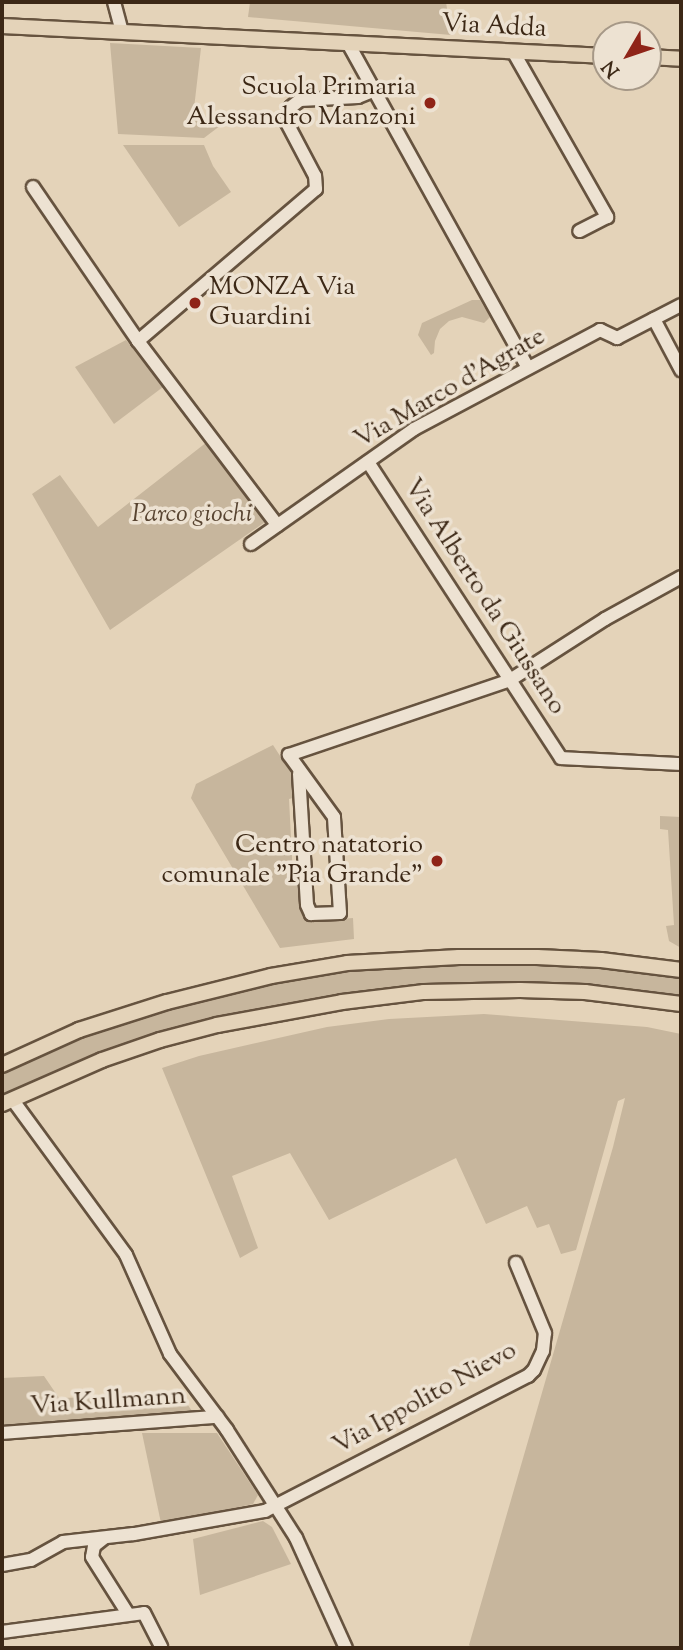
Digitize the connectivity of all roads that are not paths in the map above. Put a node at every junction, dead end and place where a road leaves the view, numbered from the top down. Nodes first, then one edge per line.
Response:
1 (114, 2) edge
2 (2, 26) edge
3 (122, 32) junction
4 (349, 45) junction
5 (514, 52) junction
6 (592, 55) edge
7 (662, 58) edge
8 (681, 59) edge
9 (373, 91) junction
10 (33, 187) dead end
11 (579, 231) dead end
12 (681, 305) edge
13 (654, 319) junction
14 (138, 341) junction
15 (528, 368) junction
16 (681, 370) edge
17 (368, 462) junction
18 (276, 525) junction
19 (251, 544) dead end
20 (681, 577) edge
21 (510, 680) junction
22 (681, 764) edge
23 (299, 774) junction
24 (681, 971) edge
25 (681, 1004) edge
26 (2, 1065) edge
27 (7, 1102) edge
28 (516, 1263) dead end
29 (217, 1417) junction
30 (2, 1433) edge
31 (275, 1504) junction
32 (104, 1537) junction
33 (2, 1565) edge
34 (128, 1614) junction
35 (2, 1632) edge
36 (161, 1647) edge
37 (346, 1648) edge

1 - 3 street
2 - 3 main road, Via Adda
3 - 4 main road, Via Adda
4 - 5 main road, Via Adda
4 - 9 street
5 - 6 main road, Via Adda
5 - 11 street
7 - 8 main road
9 - 14 street
9 - 15 street
10 - 14 street
12 - 13 street, Via Marco d'Agrate
13 - 15 street, Via Marco d'Agrate
13 - 16 street
14 - 18 street
15 - 17 street, Via Marco d'Agrate
17 - 18 street, Via Marco d'Agrate
17 - 21 street, Via Alberto da Giussano
18 - 19 street, Via Marco d'Agrate
20 - 21 street
21 - 22 street, Via Alberto da Giussano
21 - 23 street
23 - 23 street
24 - 26 main road
25 - 27 main road
27 - 29 street
28 - 31 street, Via Ippolito Nievo
29 - 30 street, Via Kullmann
29 - 31 street
31 - 32 street, Via Ippolito Nievo
31 - 37 street
32 - 33 street, Via Ippolito Nievo
32 - 34 street
34 - 35 street
34 - 36 street

